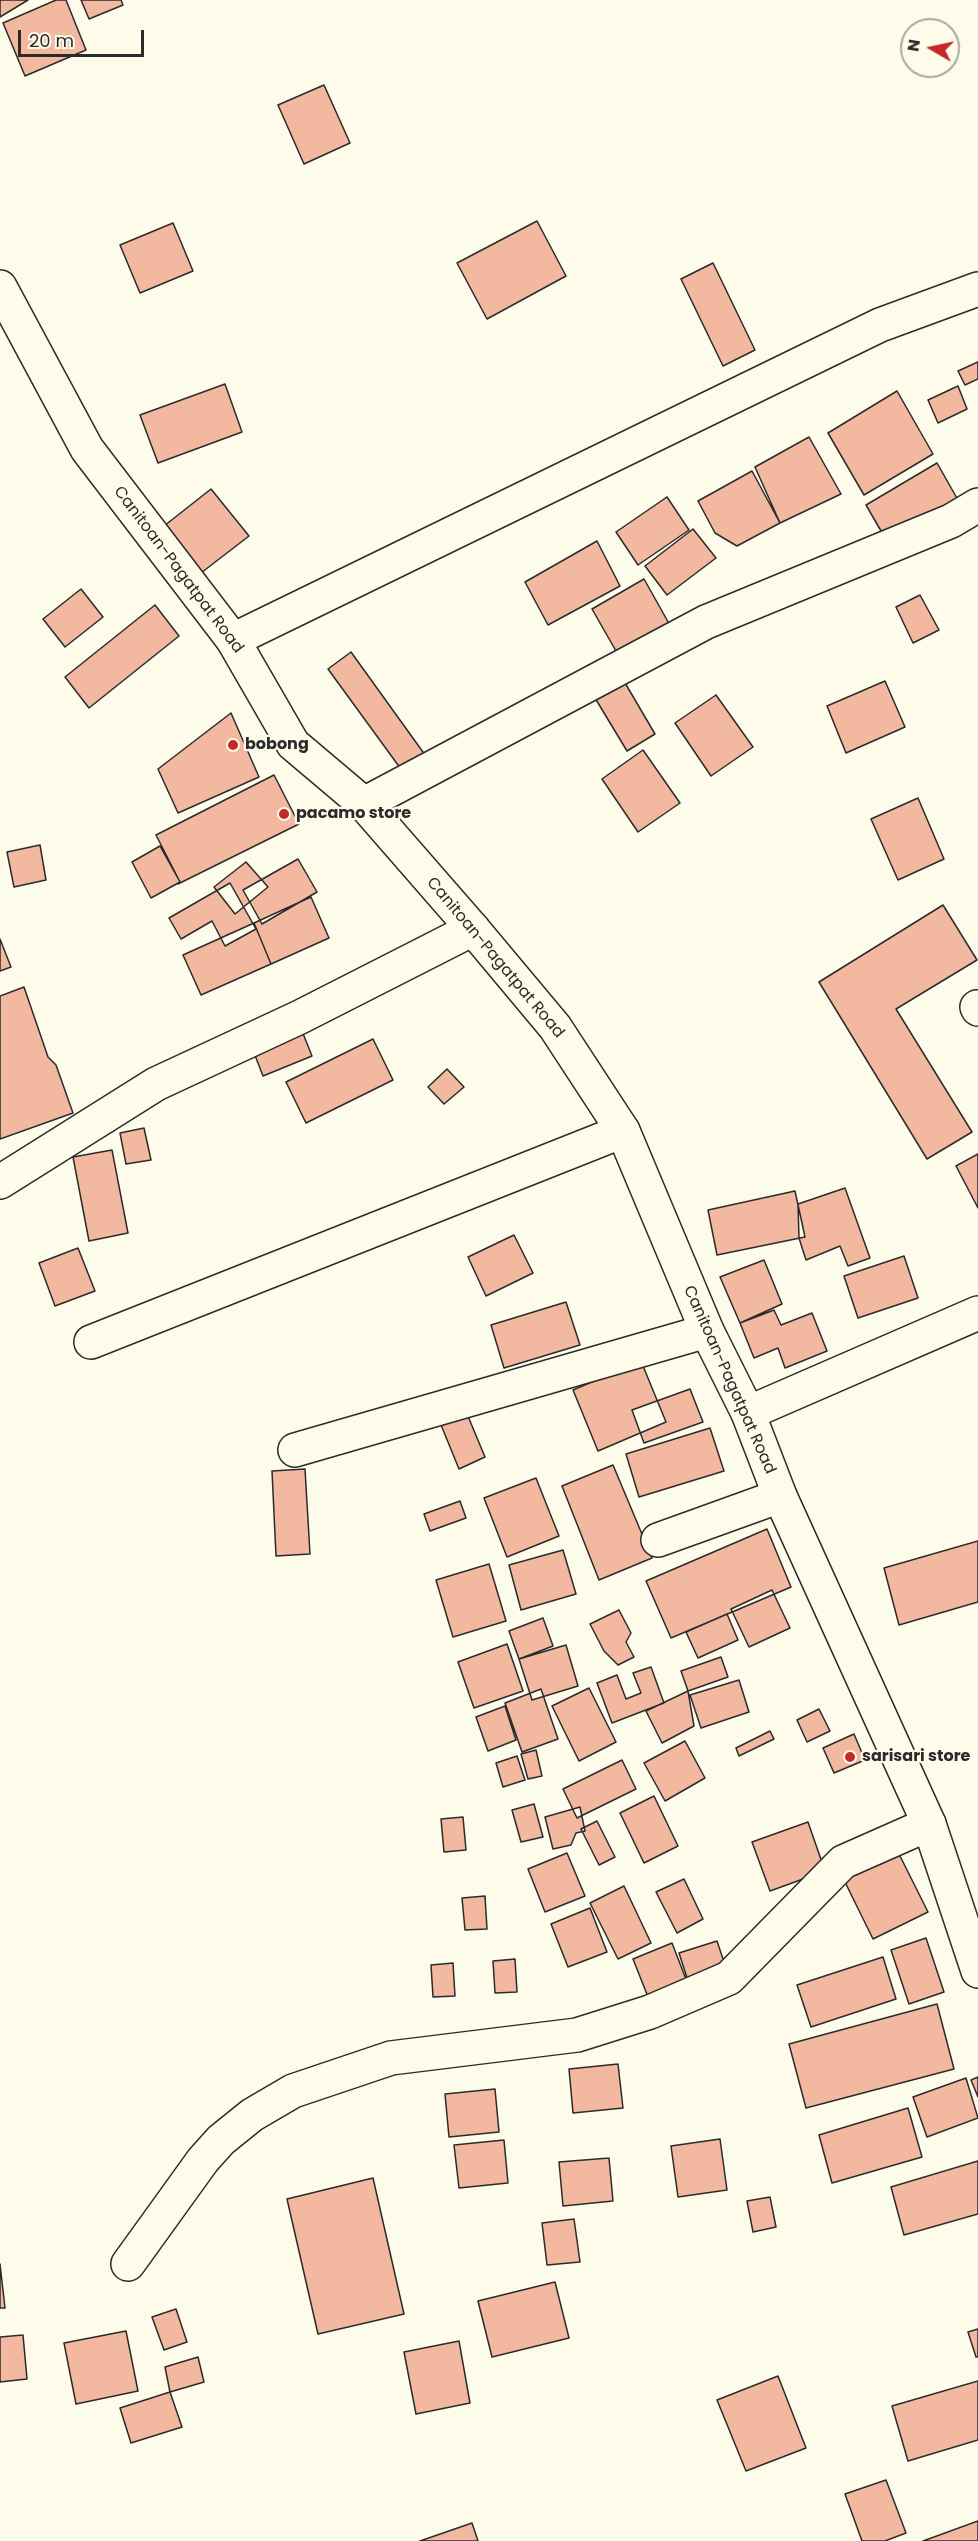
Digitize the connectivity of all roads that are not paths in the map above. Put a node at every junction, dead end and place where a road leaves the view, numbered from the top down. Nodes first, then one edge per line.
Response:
1 (978, 288) edge
2 (1, 291) edge
3 (978, 506) edge
4 (233, 640) junction
5 (364, 804) junction
6 (473, 929) junction
7 (623, 1131) junction
8 (0, 1182) edge
9 (978, 1313) edge
10 (707, 1331) junction
11 (92, 1342) dead end
12 (748, 1413) junction
13 (295, 1450) dead end
14 (780, 1496) junction
15 (658, 1540) dead end
16 (929, 1824) junction
17 (978, 1971) edge
18 (129, 2264) dead end

1 - 4 street
2 - 4 street, Canitoan-Pagatpat Road
3 - 5 street
4 - 5 street, Canitoan-Pagatpat Road
5 - 6 street, Canitoan-Pagatpat Road
6 - 7 street, Canitoan-Pagatpat Road
6 - 8 street
7 - 10 street, Canitoan-Pagatpat Road
7 - 11 street
9 - 12 street
10 - 12 street, Canitoan-Pagatpat Road
10 - 13 street
12 - 14 street, Canitoan-Pagatpat Road
14 - 15 street
14 - 16 street, Canitoan-Pagatpat Road
16 - 17 street, Canitoan-Pagatpat Road
16 - 18 street

